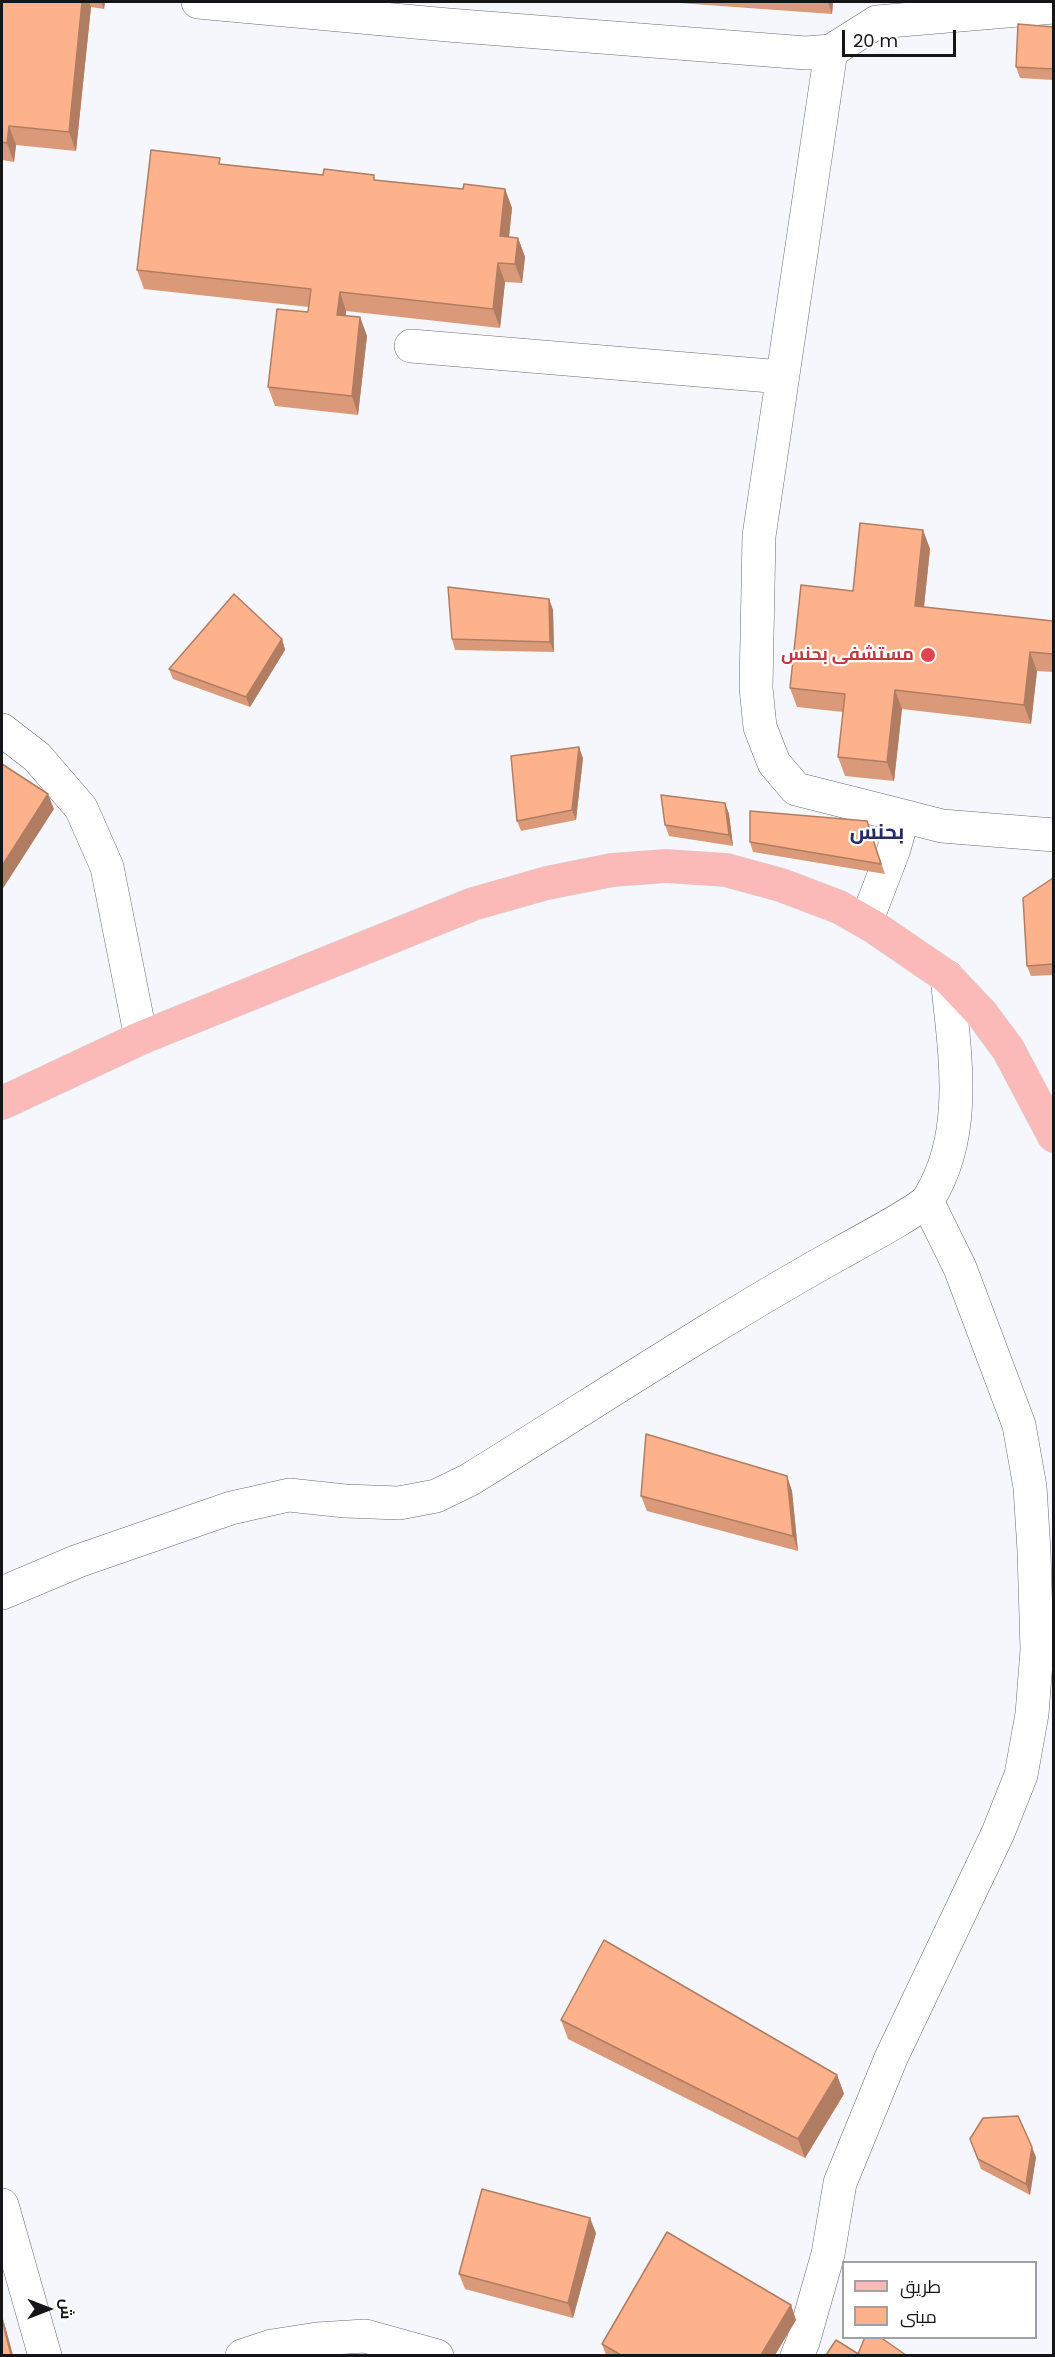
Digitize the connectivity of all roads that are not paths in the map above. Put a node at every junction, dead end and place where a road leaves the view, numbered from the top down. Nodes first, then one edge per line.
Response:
1 (198, 2) edge
2 (1053, 7) edge
3 (831, 51) junction
4 (411, 346) dead end
5 (782, 377) junction
6 (2, 730) edge
7 (903, 816) junction
8 (1053, 835) edge
9 (866, 922) junction
10 (947, 977) junction
11 (141, 1038) junction
12 (2, 1102) edge
13 (1053, 1136) edge
14 (927, 1201) junction
15 (2, 1593) edge
16 (2, 2205) edge
17 (45, 2355) edge
18 (242, 2355) edge
19 (437, 2355) edge
20 (797, 2355) edge

1 - 3 street
2 - 3 street
3 - 5 street
4 - 5 street
5 - 7 street
6 - 11 street
7 - 8 street
7 - 9 street
9 - 10 main road
9 - 11 main road
10 - 13 main road
10 - 14 street
11 - 12 main road
14 - 15 street
14 - 20 street
16 - 17 street
18 - 19 street

